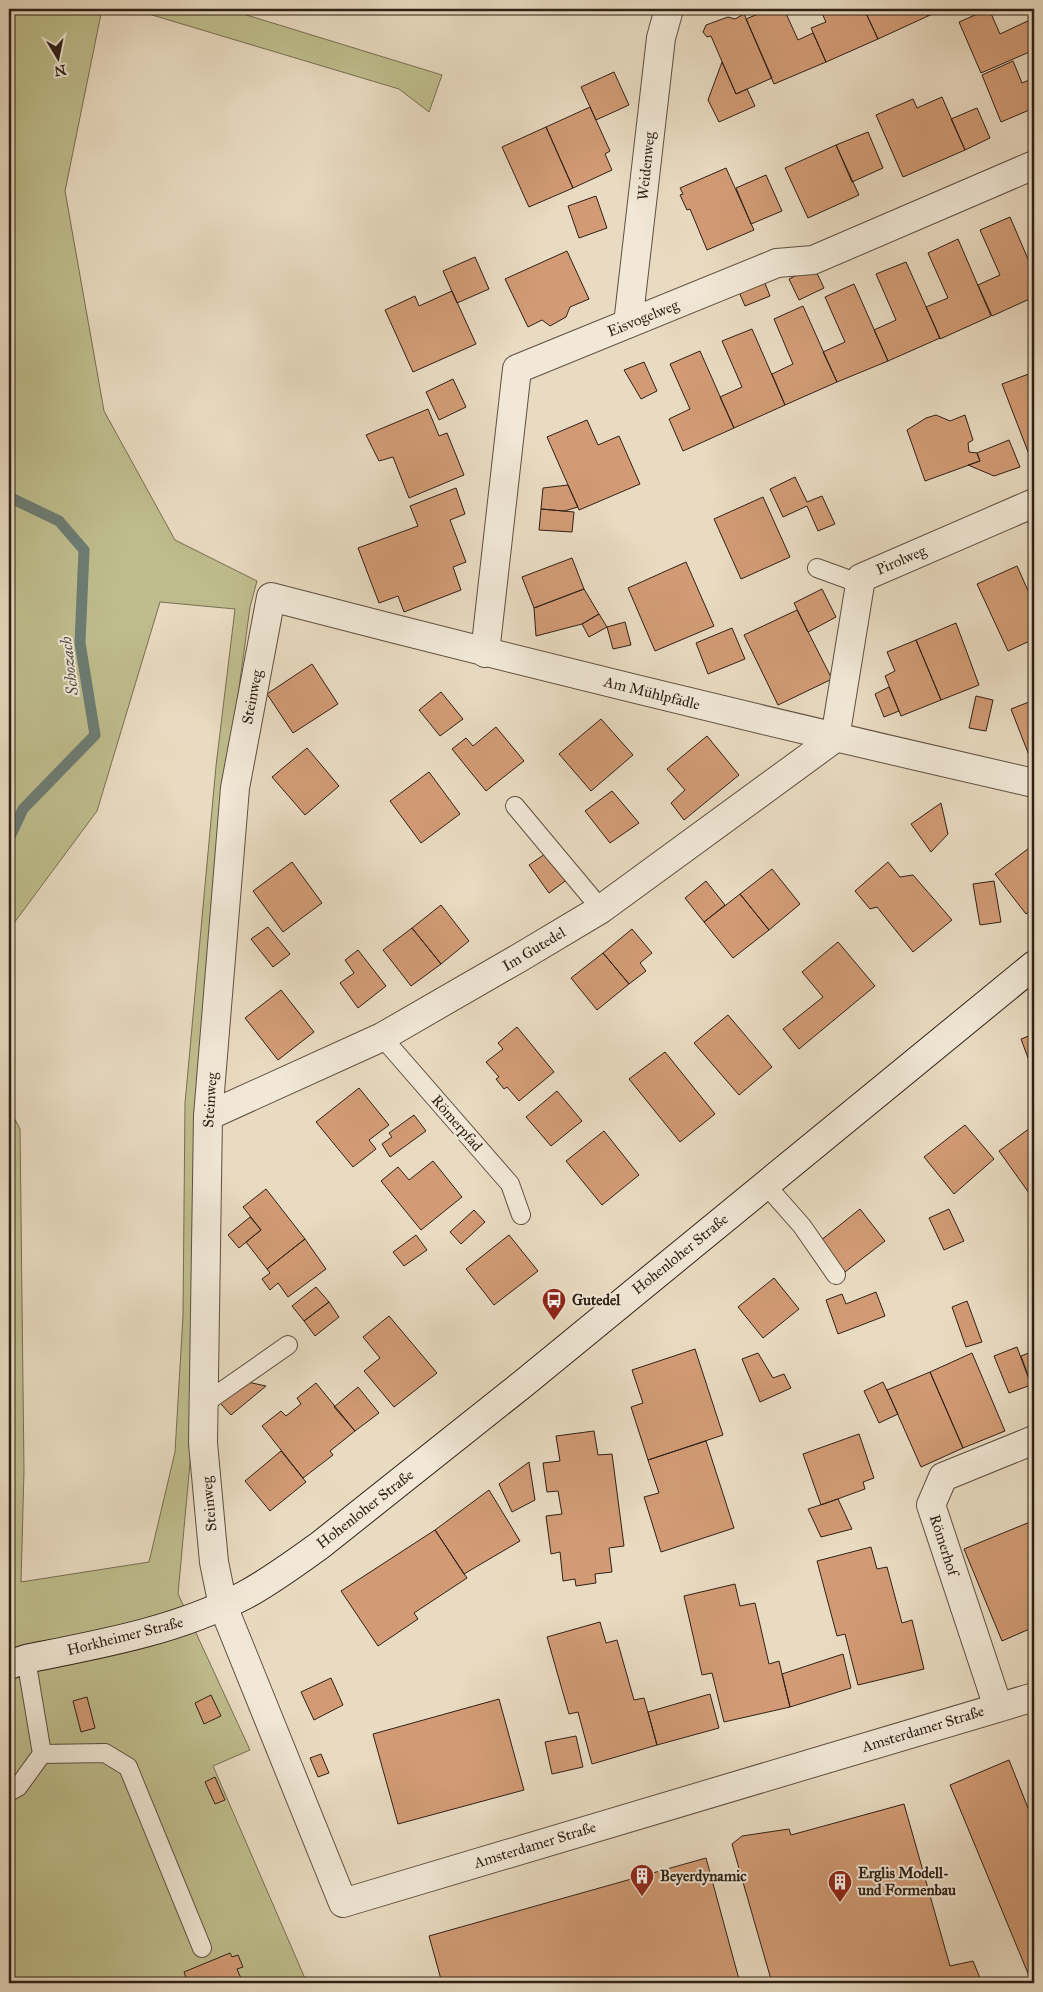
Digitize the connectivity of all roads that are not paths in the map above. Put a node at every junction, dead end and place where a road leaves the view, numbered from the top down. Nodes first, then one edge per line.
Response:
1 (669, 9) edge
2 (1034, 165) edge
3 (628, 324) junction
4 (1034, 503) edge
5 (817, 568) dead end
6 (861, 584) junction
7 (271, 597) joint
8 (485, 653) junction
9 (835, 738) junction
10 (1034, 783) edge
11 (515, 806) dead end
12 (601, 909) junction
13 (1034, 965) edge
14 (382, 1037) junction
15 (208, 1116) junction
16 (765, 1184) junction
17 (521, 1215) dead end
18 (836, 1275) dead end
19 (288, 1345) dead end
20 (205, 1403) junction
21 (1034, 1440) edge
22 (223, 1606) junction
23 (14, 1661) edge
24 (1034, 1697) edge
25 (998, 1707) junction
26 (42, 1754) junction
27 (9, 1792) edge
28 (202, 1948) dead end

1 - 3 street, Weidenweg
2 - 3 street, Eisvogelweg
3 - 8 street, Eisvogelweg
4 - 6 street, Pirolweg
5 - 6 lane
6 - 9 street, Pirolweg
7 - 8 street, Am Mühlpfädle
7 - 15 street, Steinweg
8 - 9 street, Am Mühlpfädle
9 - 10 street, Am Mühlpfädle
9 - 12 street, Im Gutedel
11 - 12 lane
12 - 14 street, Im Gutedel
13 - 16 street, Hohenloher Straße
14 - 15 street, Im Gutedel
14 - 17 lane, Römerpfad
15 - 20 street, Steinweg
16 - 18 lane
16 - 22 street, Hohenloher Straße
19 - 20 lane
20 - 22 street, Steinweg
21 - 25 street, Römerhof
22 - 23 street, Horkheimer Straße
22 - 25 street, Amsterdamer Straße
23 - 26 lane
24 - 25 street, Amsterdamer Straße
26 - 27 lane
26 - 28 lane

